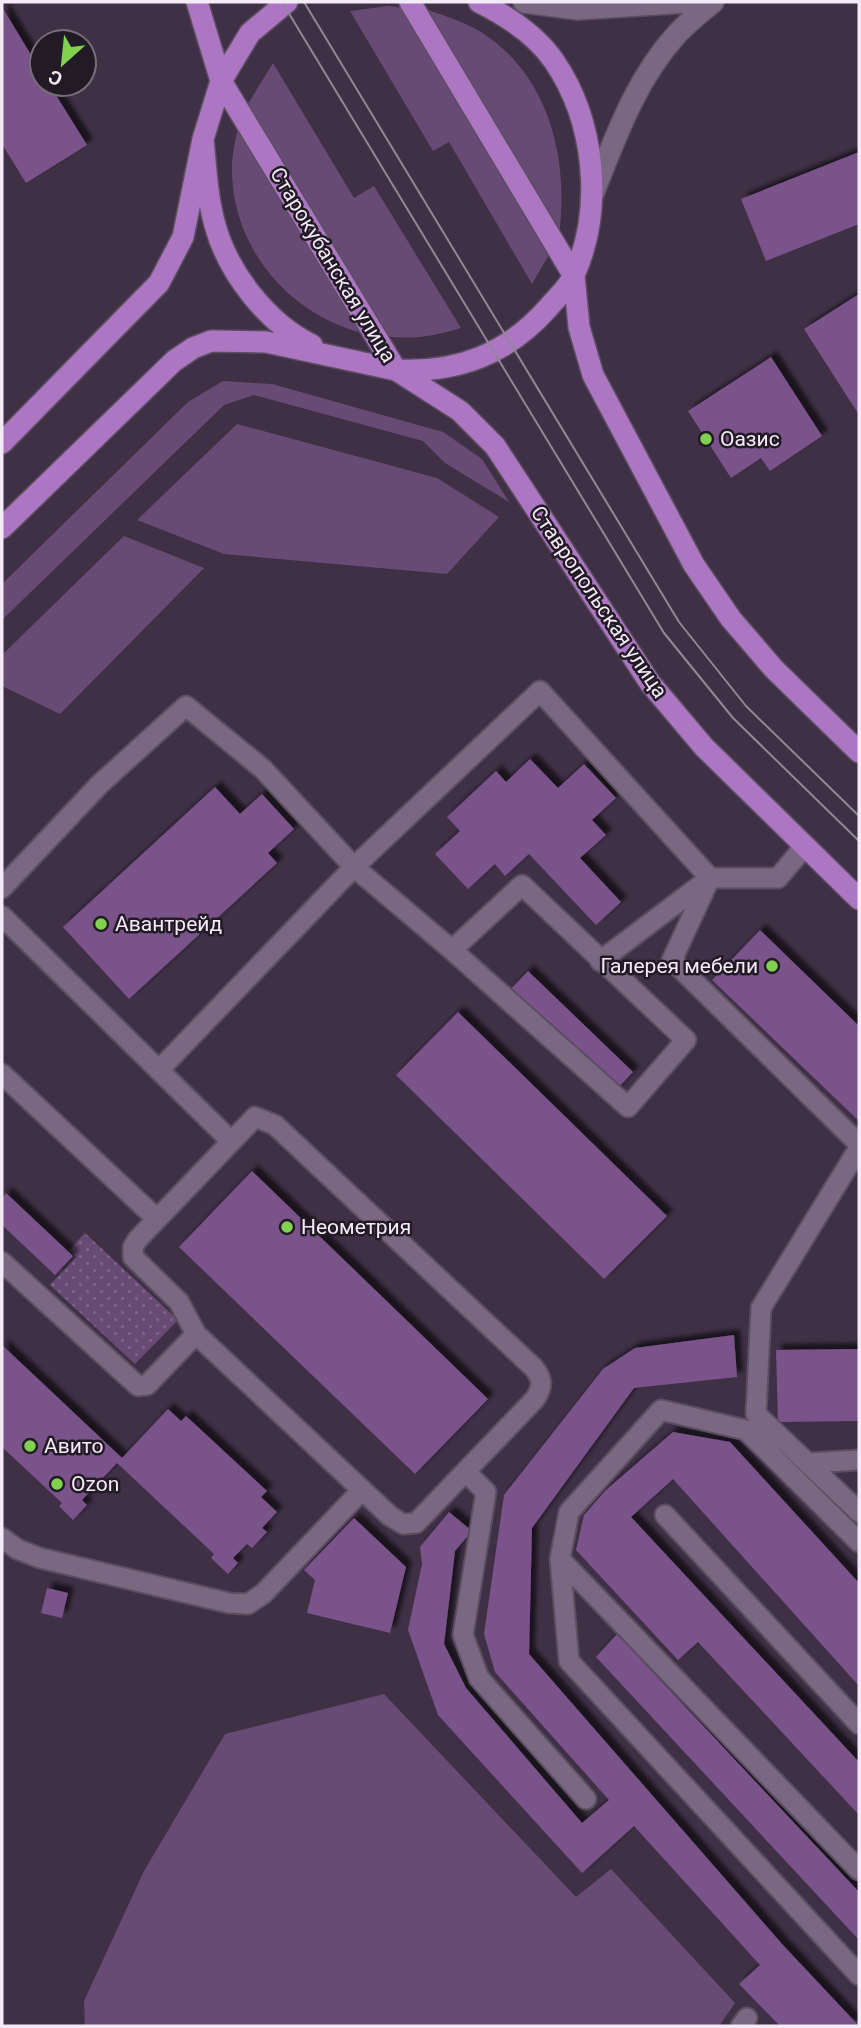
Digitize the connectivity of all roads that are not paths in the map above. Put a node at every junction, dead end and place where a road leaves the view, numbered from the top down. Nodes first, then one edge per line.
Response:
1 (197, 2) edge
2 (287, 2) edge
3 (410, 2) edge
4 (480, 2) edge
5 (524, 2) edge
6 (688, 2) edge
7 (713, 2) edge
8 (221, 81) junction
9 (203, 139) junction
10 (592, 196) junction
11 (574, 276) junction
12 (396, 370) junction
13 (2, 443) edge
14 (2, 528) edge
15 (859, 752) edge
16 (805, 846) junction
17 (354, 867) junction
18 (710, 878) junction
19 (2, 888) edge
20 (859, 899) edge
21 (2, 916) edge
22 (452, 950) junction
23 (600, 961) junction
24 (159, 1070) junction
25 (2, 1074) edge
26 (231, 1140) junction
27 (859, 1146) edge
28 (157, 1219) junction
29 (2, 1262) edge
30 (196, 1334) junction
31 (859, 1460) edge
32 (808, 1463) junction
33 (466, 1472) junction
34 (362, 1490) junction
35 (859, 1512) edge
36 (665, 1515) dead end
37 (2, 1538) edge
38 (859, 1542) edge
39 (560, 1559) junction
40 (859, 1724) edge
41 (586, 1799) dead end
42 (859, 1870) edge
43 (859, 1975) edge

1 - 8 main road
2 - 8 main road
3 - 11 main road
4 - 10 main road, Ставропольская улица
5 - 6 street
7 - 10 street
8 - 9 main road
8 - 12 main road, Старокубанская улица
9 - 12 main road, Ставропольская улица
9 - 13 main road
10 - 11 main road, Ставропольская улица
11 - 12 main road, Ставропольская улица
11 - 15 main road
12 - 14 main road, Старокубанская улица
12 - 16 main road, Ставропольская улица
16 - 18 lane
16 - 20 main road, Ставропольская улица
17 - 18 lane
17 - 19 lane
17 - 22 lane
17 - 24 lane
18 - 23 lane
18 - 27 lane
21 - 24 lane
22 - 23 lane
22 - 23 lane
24 - 26 lane
25 - 28 lane
26 - 28 lane
26 - 33 lane
27 - 32 lane
28 - 30 lane
29 - 30 lane
30 - 34 lane
31 - 32 lane
32 - 35 lane
33 - 34 lane
33 - 41 lane
34 - 37 lane
36 - 40 lane
38 - 39 lane
39 - 42 lane
39 - 43 lane

